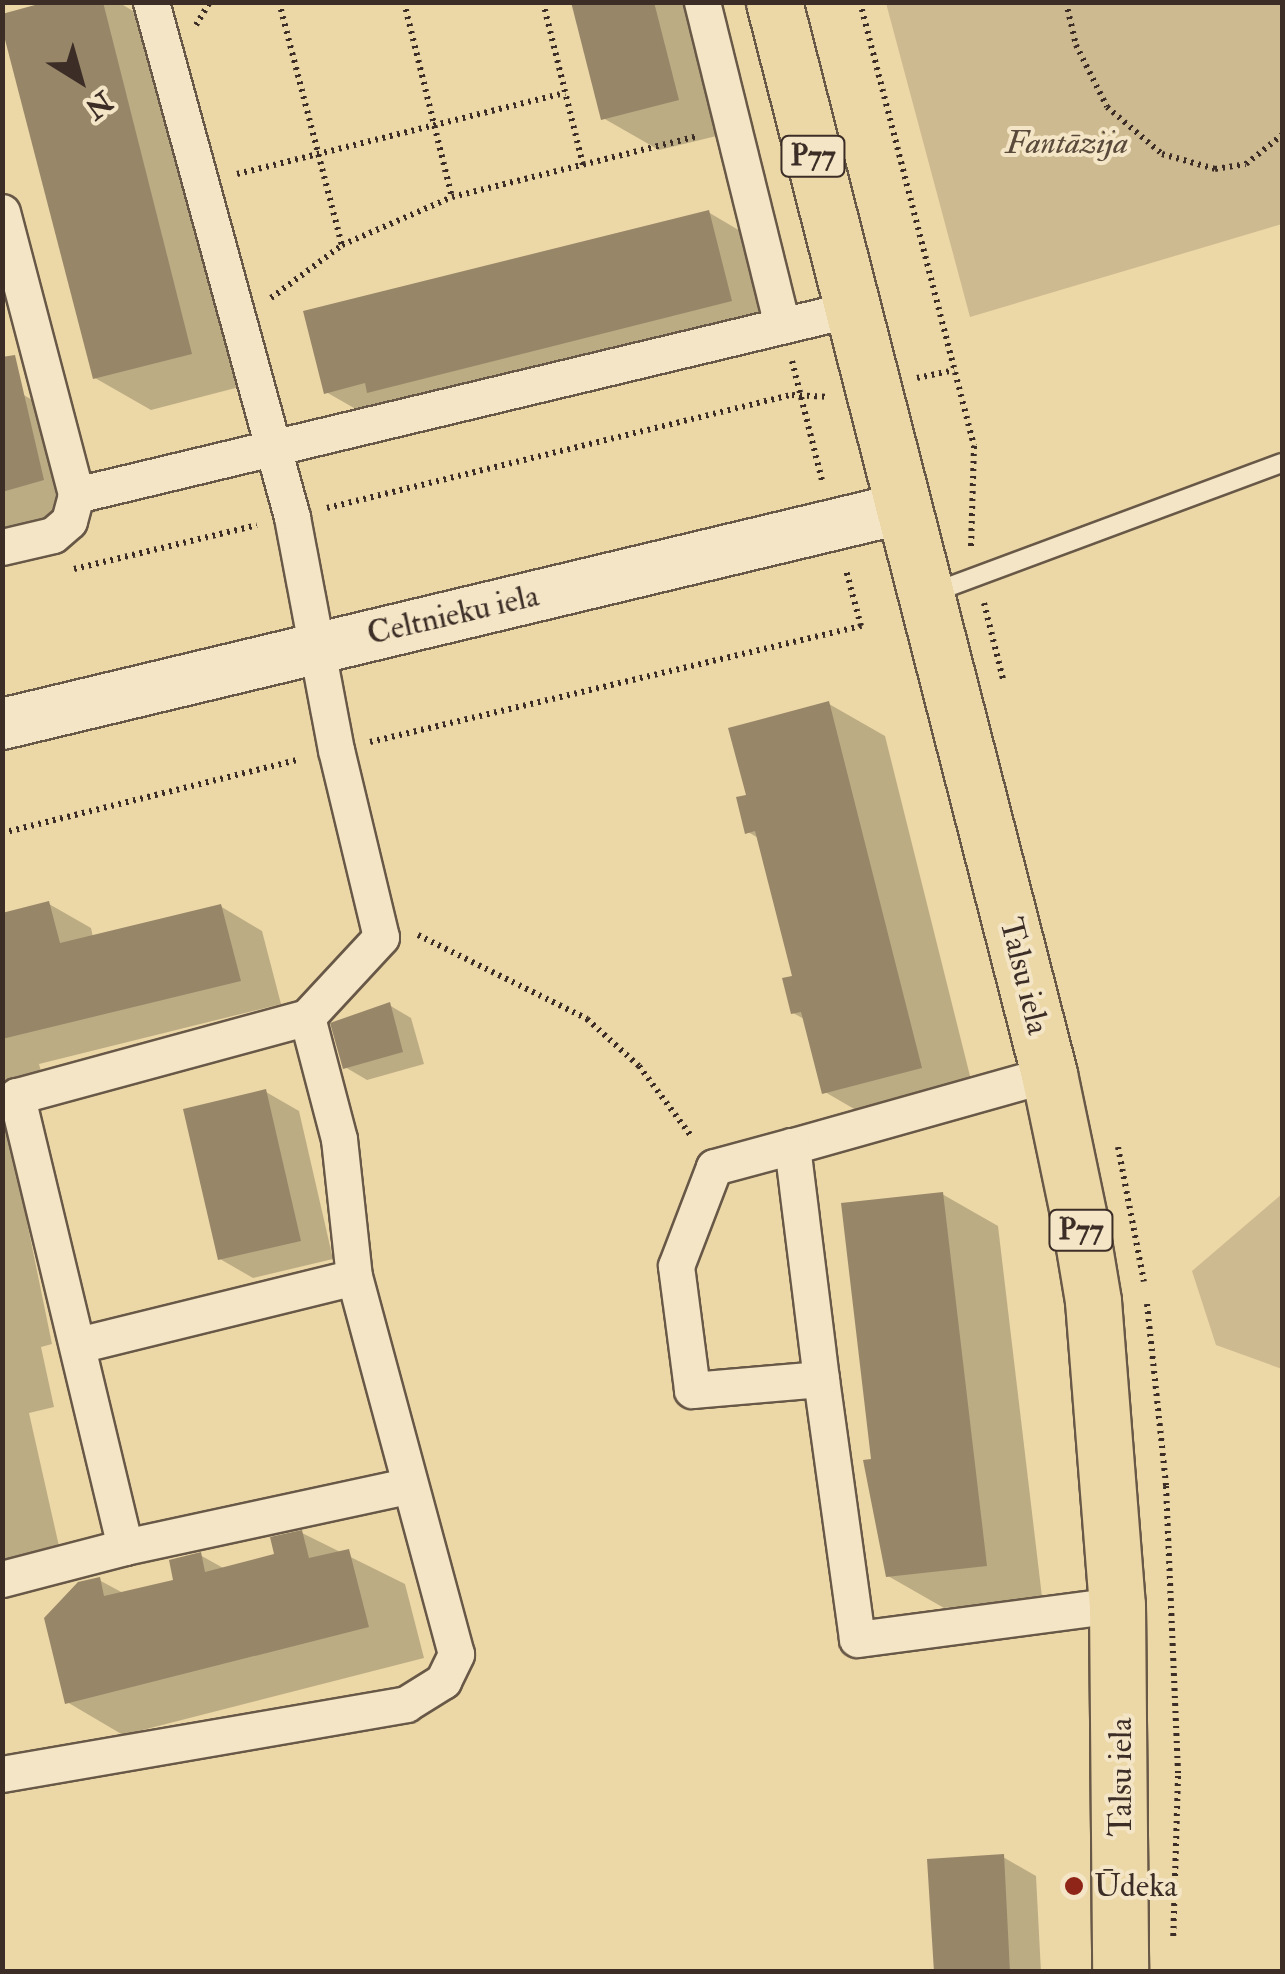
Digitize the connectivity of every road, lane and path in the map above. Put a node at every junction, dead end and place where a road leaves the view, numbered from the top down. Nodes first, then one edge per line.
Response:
1 (151, 2) edge
2 (280, 2) edge
3 (404, 2) edge
4 (543, 2) edge
5 (702, 2) edge
6 (774, 2) edge
7 (1066, 2) edge
8 (566, 93) junction
9 (434, 126) junction
10 (732, 128) junction
11 (1282, 135) edge
12 (318, 154) junction
13 (583, 165) junction
14 (200, 184) junction
15 (452, 197) junction
16 (2, 212) edge
17 (342, 246) junction
18 (852, 310) junction
19 (781, 322) junction
20 (238, 323) junction
21 (954, 370) dead end
22 (872, 388) junction
23 (802, 397) junction
24 (272, 447) junction
25 (1282, 462) edge
26 (76, 495) junction
27 (904, 508) junction
28 (292, 517) junction
29 (833, 524) junction
30 (2, 547) edge
31 (60, 573) dead end
32 (926, 595) junction
33 (320, 646) junction
34 (2, 724) edge
35 (336, 750) junction
36 (2, 833) edge
37 (376, 915) junction
38 (307, 1016) junction
39 (1049, 1074) junction
40 (792, 1146) junction
41 (714, 1167) junction
42 (354, 1277) junction
43 (78, 1345) junction
44 (820, 1380) junction
45 (406, 1486) junction
46 (125, 1547) junction
47 (2, 1579) edge
48 (1117, 1605) junction
49 (2, 1774) edge
50 (1120, 1972) edge

1 - 14 street
2 - 12 path
3 - 9 path
4 - 8 path
5 - 10 street
6 - 18 main road, Talsu iela / P77
7 - 11 path
8 - 9 path
8 - 13 path
9 - 12 path
9 - 15 path
10 - 13 path
10 - 19 street
12 - 14 path
12 - 17 path
13 - 15 path
14 - 20 street
15 - 17 path
16 - 26 street
17 - 20 path
18 - 19 street
18 - 22 main road, Talsu iela / P77
19 - 23 path
19 - 24 street
20 - 24 street
21 - 22 path
22 - 23 path
22 - 27 main road, Talsu iela / P77
23 - 28 path
23 - 29 path
24 - 26 street
24 - 28 street
25 - 32 lane
26 - 30 street
27 - 29 street, Celtnieku iela
27 - 32 main road, Talsu iela / P77
28 - 31 path
28 - 33 street
29 - 33 street, Celtnieku iela
29 - 35 path
32 - 39 main road, Talsu iela / P77
33 - 34 street, Celtnieku iela
33 - 35 street
35 - 36 path
35 - 37 street
37 - 38 street
37 - 41 path
38 - 42 street
38 - 43 street
39 - 40 street
39 - 48 main road, Talsu iela / P77
40 - 41 street
40 - 44 street
41 - 44 street
42 - 43 street
42 - 45 street
43 - 46 street
44 - 48 street
45 - 46 street
45 - 49 street
46 - 47 street
48 - 50 main road, Talsu iela / P77

